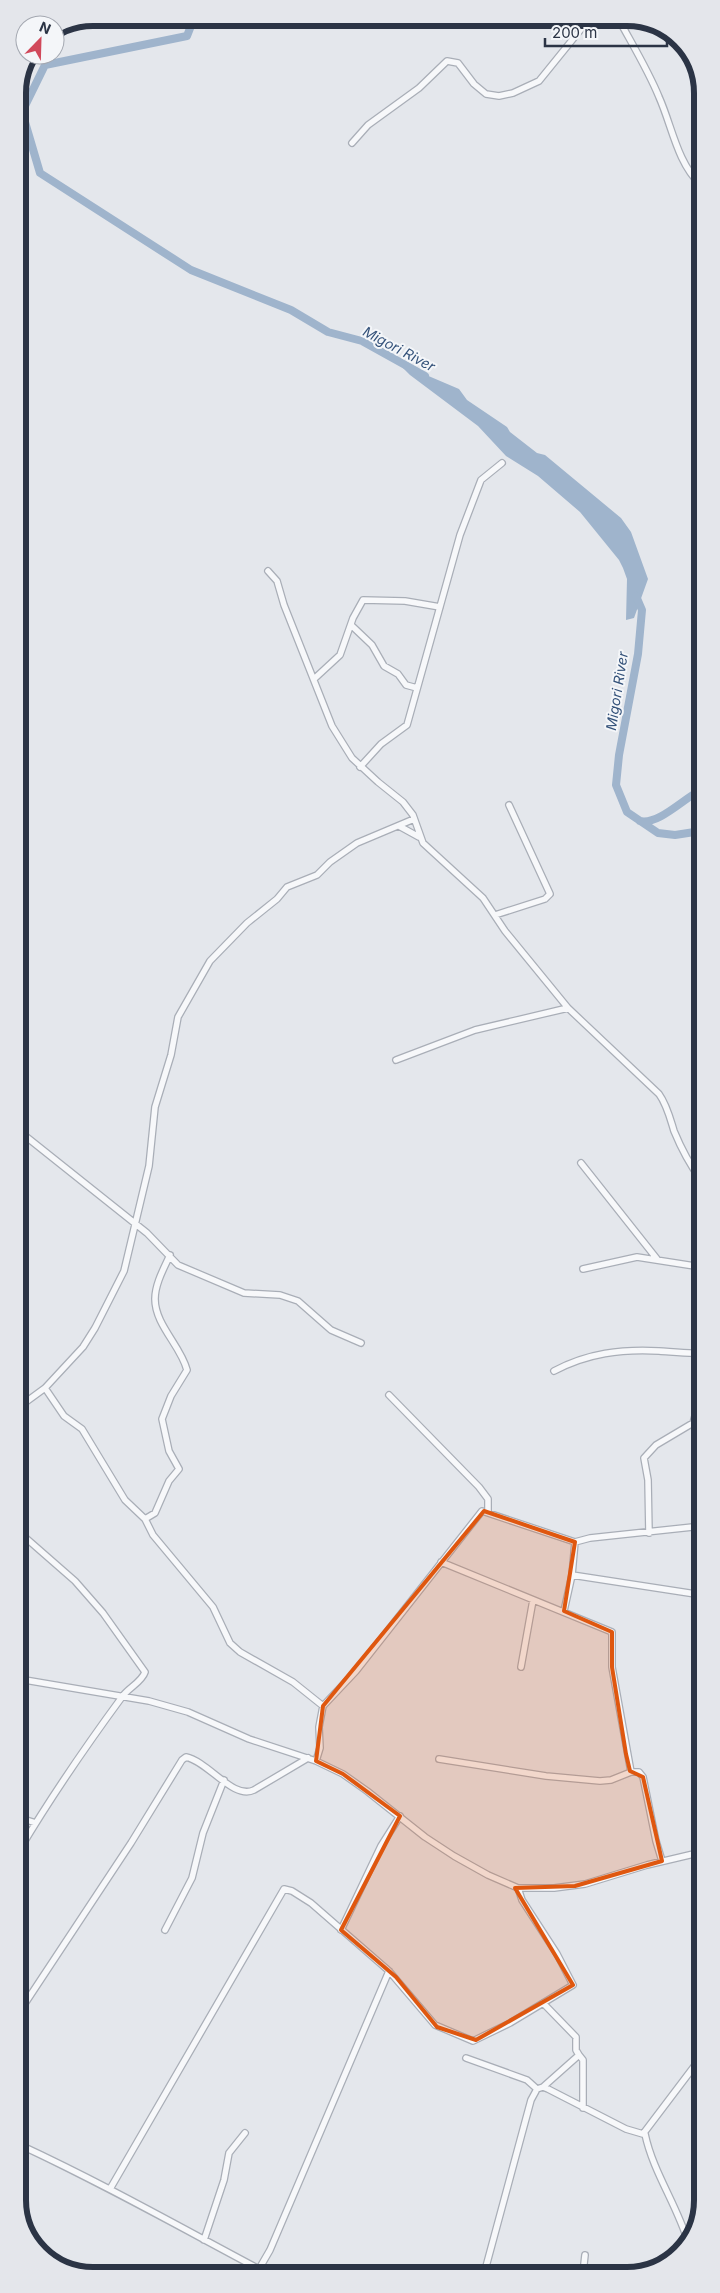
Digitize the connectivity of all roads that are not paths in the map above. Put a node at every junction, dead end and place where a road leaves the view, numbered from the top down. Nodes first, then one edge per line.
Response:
1 (583, 26) edge
2 (622, 26) edge
3 (352, 143) dead end
4 (694, 179) edge
5 (502, 463) dead end
6 (268, 571) dead end
7 (440, 607) junction
8 (351, 625) junction
9 (314, 679) junction
10 (417, 688) junction
11 (360, 766) junction
12 (509, 805) dead end
13 (414, 818) junction
14 (399, 826) junction
15 (419, 837) junction
16 (495, 914) junction
17 (568, 1008) junction
18 (396, 1060) dead end
19 (26, 1137) edge
20 (581, 1163) dead end
21 (694, 1170) edge
22 (136, 1224) junction
23 (170, 1255) junction
24 (657, 1259) junction
25 (694, 1266) edge
26 (583, 1269) dead end
27 (361, 1343) dead end
28 (694, 1353) edge
29 (554, 1371) dead end
30 (45, 1388) junction
31 (389, 1395) dead end
32 (26, 1401) edge
33 (694, 1419) edge
34 (488, 1512) junction
35 (145, 1519) junction
36 (694, 1527) edge
37 (649, 1533) junction
38 (26, 1538) edge
39 (575, 1542) junction
40 (441, 1562) junction
41 (572, 1576) junction
42 (694, 1594) edge
43 (533, 1600) junction
44 (564, 1611) junction
45 (521, 1668) dead end
46 (26, 1679) edge
47 (124, 1695) junction
48 (324, 1706) junction
49 (308, 1758) junction
50 (438, 1759) dead end
51 (316, 1761) junction
52 (631, 1772) junction
53 (224, 1780) junction
54 (400, 1816) junction
55 (26, 1820) edge
56 (36, 1823) junction
57 (26, 1839) edge
58 (694, 1854) edge
59 (662, 1861) junction
60 (518, 1888) junction
61 (165, 1930) dead end
62 (341, 1930) junction
63 (390, 1971) junction
64 (26, 2002) edge
65 (543, 2003) junction
66 (579, 2055) junction
67 (466, 2058) dead end
68 (694, 2070) edge
69 (540, 2088) junction
70 (584, 2108) junction
71 (245, 2133) dead end
72 (645, 2134) junction
73 (26, 2148) edge
74 (110, 2189) junction
75 (685, 2233) edge
76 (204, 2240) junction
77 (585, 2255) dead end
78 (254, 2267) edge
79 (261, 2267) edge
80 (486, 2267) edge
81 (584, 2267) edge

1 - 3 street
2 - 4 street
5 - 7 street
6 - 9 street
7 - 8 street
7 - 10 street
8 - 9 street
8 - 10 street
9 - 11 street
10 - 11 street
11 - 13 street
12 - 16 street
13 - 14 street
13 - 15 street
14 - 15 street
14 - 22 street
15 - 16 street
16 - 17 street
17 - 18 street
17 - 21 street
19 - 22 street
20 - 24 street
22 - 23 street
22 - 30 street
23 - 27 street
23 - 35 street
24 - 25 street
24 - 26 street
28 - 29 street
30 - 32 street
30 - 35 street
31 - 34 street
33 - 37 street
34 - 39 street
34 - 40 street
35 - 48 street
36 - 37 street
37 - 39 street
38 - 47 street
39 - 41 street
40 - 43 street
40 - 48 street
41 - 42 street
41 - 44 street
43 - 44 street
43 - 45 street
44 - 52 street
46 - 47 street
47 - 49 street
47 - 56 street
48 - 51 street
49 - 51 street
49 - 53 street
50 - 52 street
51 - 54 street
52 - 59 street
53 - 61 street
53 - 64 street
54 - 60 street
54 - 62 street
55 - 56 street
56 - 57 street
58 - 59 street
59 - 60 street
60 - 65 street
62 - 63 street
62 - 74 street
63 - 65 street
63 - 79 street
65 - 66 street
66 - 69 street
66 - 70 street
67 - 69 street
68 - 72 street
69 - 70 street
69 - 80 street
70 - 72 street
71 - 76 street
72 - 75 street
73 - 74 street
74 - 76 street
76 - 78 street
77 - 81 street

